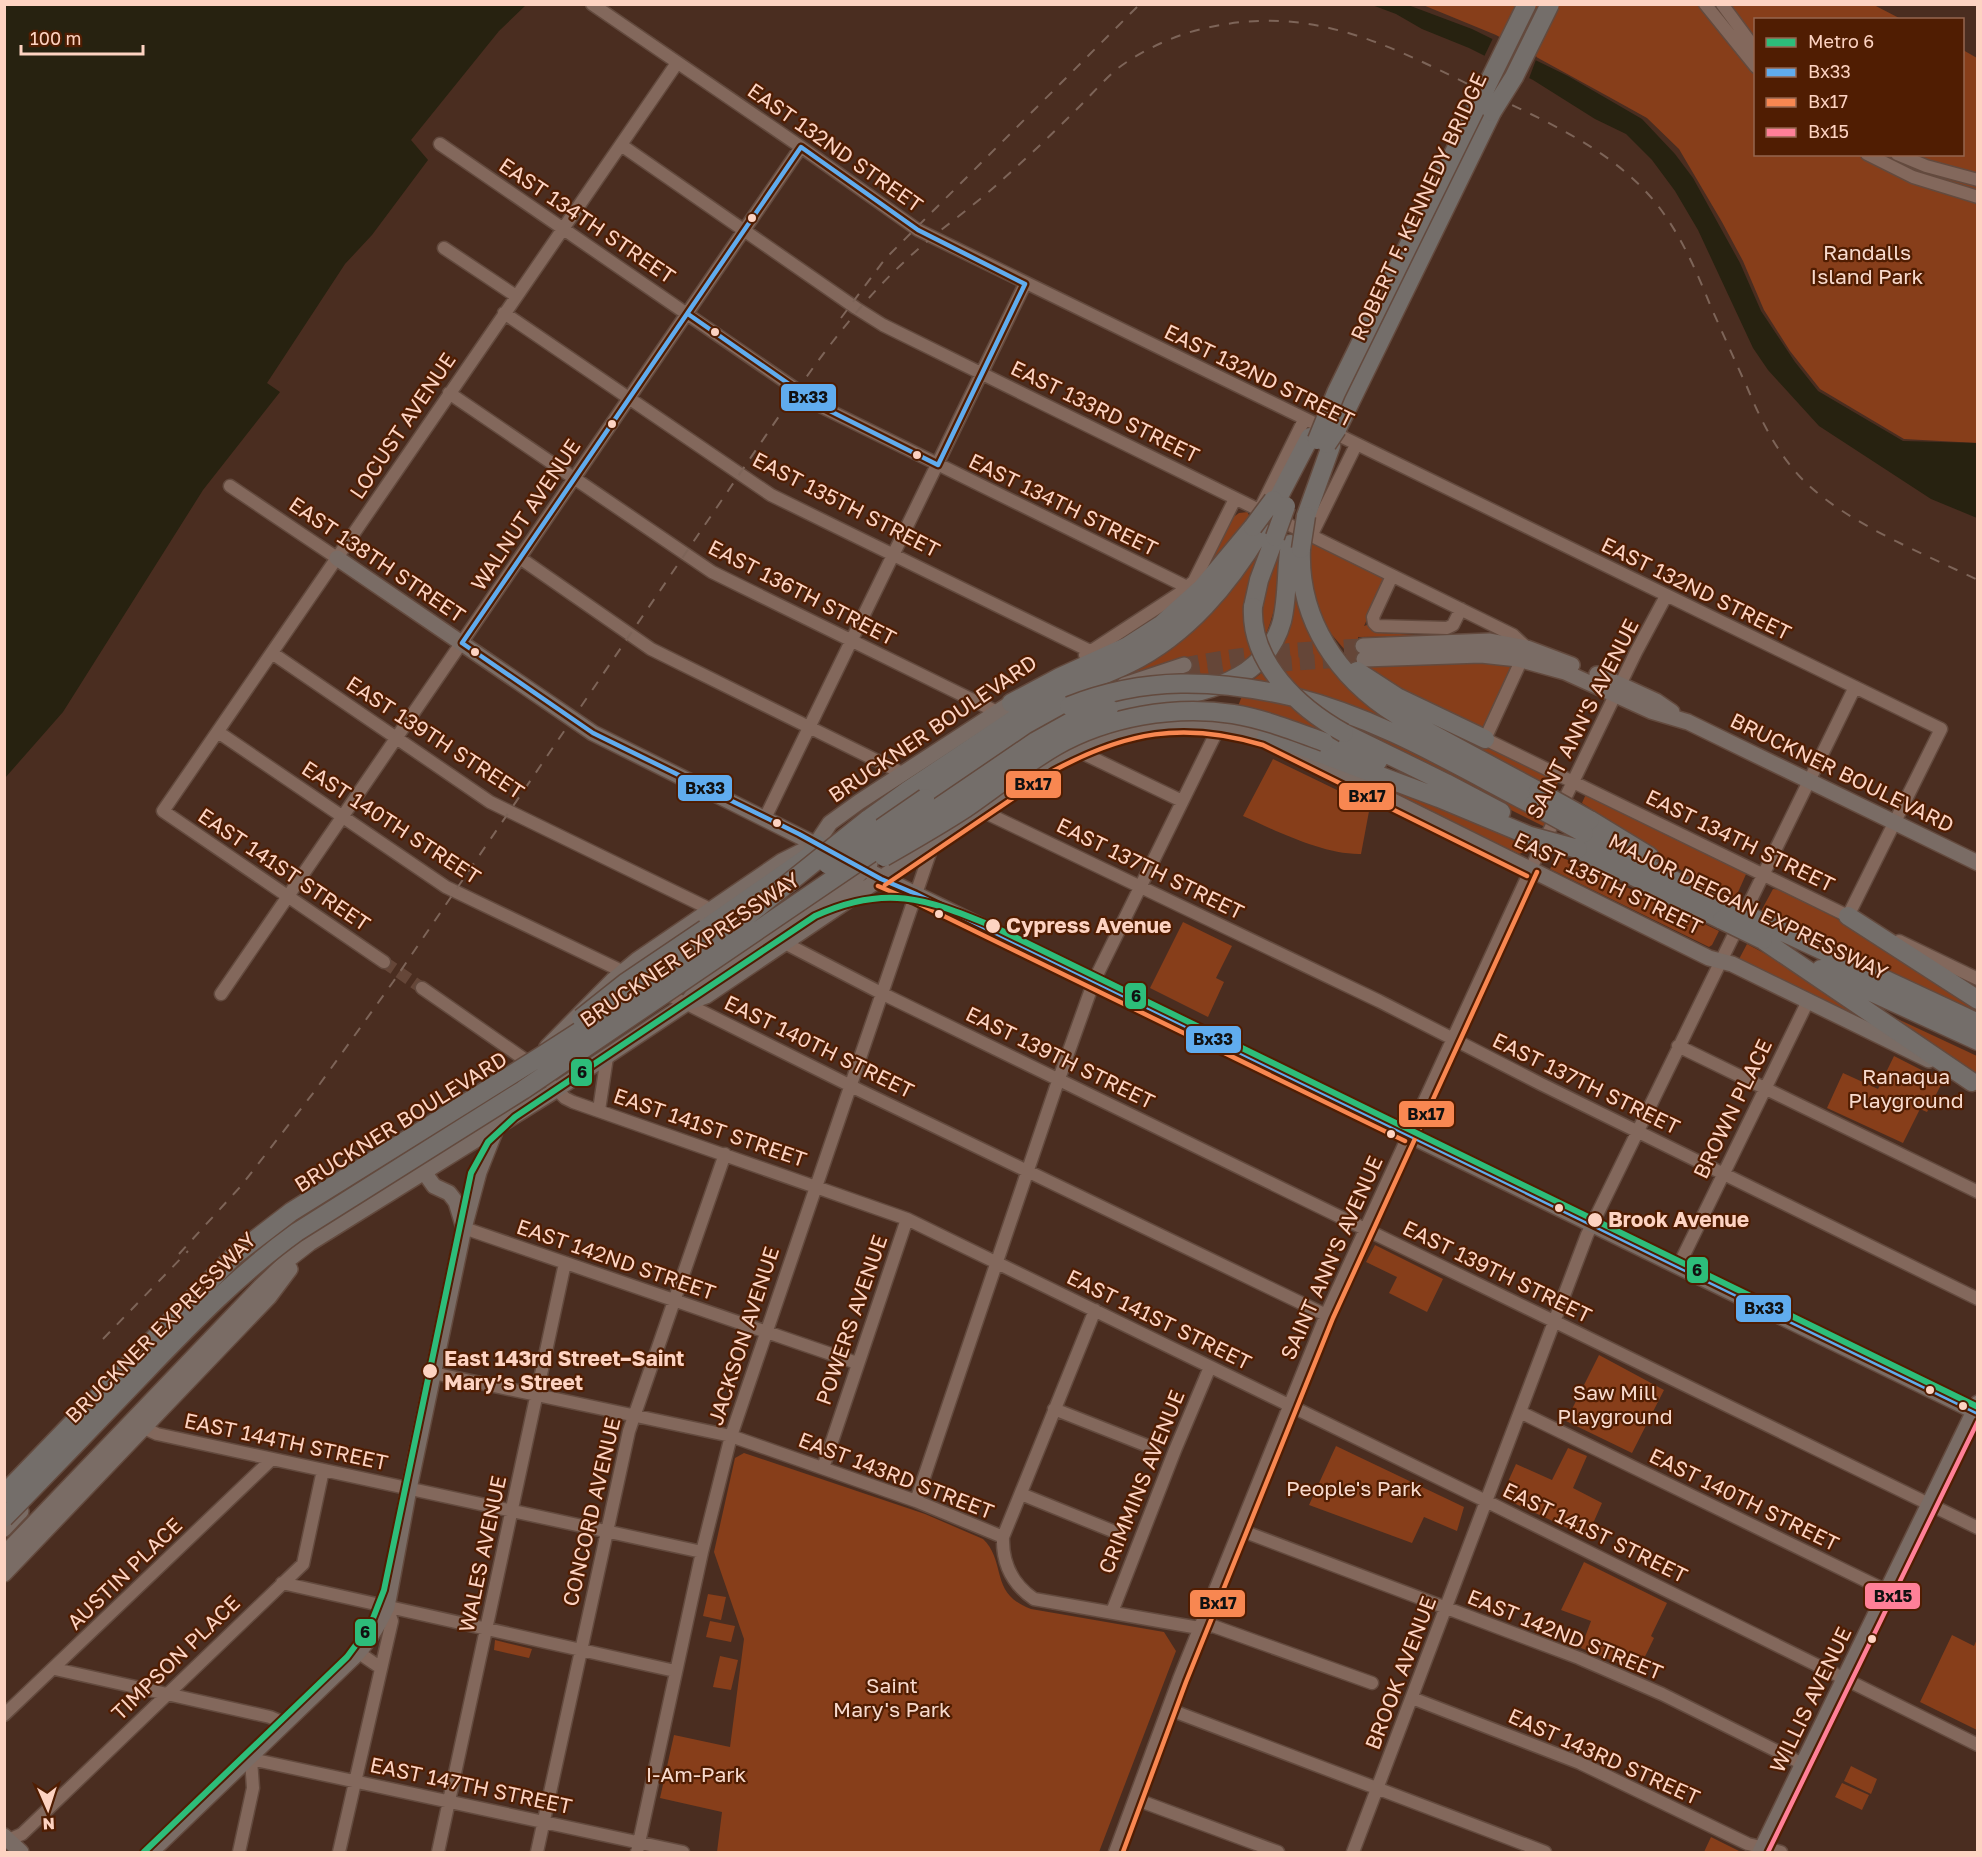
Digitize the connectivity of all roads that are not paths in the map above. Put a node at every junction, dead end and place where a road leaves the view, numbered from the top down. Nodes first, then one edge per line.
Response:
1 (592, 4) edge
2 (1527, 4) edge
3 (1541, 4) edge
4 (1550, 4) edge
5 (1705, 4) edge
6 (1722, 4) edge
7 (1736, 35) junction
8 (1754, 49) edge
9 (677, 63) junction
10 (1754, 65) edge
11 (1492, 112) junction
12 (440, 144) dead end
13 (621, 145) junction
14 (801, 147) junction
15 (1871, 156) edge
16 (1902, 156) edge
17 (1977, 180) edge
18 (1977, 197) edge
19 (563, 228) junction
20 (745, 230) junction
21 (444, 248) dead end
22 (1025, 284) junction
23 (516, 296) junction
24 (504, 313) junction
25 (688, 314) junction
26 (982, 373) junction
27 (449, 393) junction
28 (629, 398) junction
29 (1321, 436) junction
30 (1356, 445) junction
31 (938, 465) junction
32 (574, 478) junction
33 (230, 486) dead end
34 (1235, 499) junction
35 (1282, 522) junction
36 (894, 554) junction
37 (337, 558) junction
38 (520, 558) junction
39 (1392, 576) junction
40 (1187, 587) junction
41 (1666, 596) junction
42 (1461, 609) junction
43 (1316, 629) junction
44 (852, 640) junction
45 (462, 643) junction
46 (1092, 652) junction
47 (1363, 652) tunnel mouth
48 (272, 653) junction
49 (1525, 654) junction
50 (1855, 687) junction
51 (1618, 689) junction
52 (1004, 707) junction
53 (1220, 725) junction
54 (810, 727) junction
55 (218, 732) junction
56 (397, 738) junction
57 (1266, 738) junction
58 (1485, 739) junction
59 (1341, 740) junction
60 (1076, 750) junction
61 (904, 774) junction
62 (1574, 780) junction
63 (1809, 780) junction
64 (1535, 798) junction
65 (1182, 801) junction
66 (921, 807) junction
67 (163, 811) joint
68 (982, 811) junction
69 (343, 817) junction
70 (765, 818) junction
71 (1895, 822) junction
72 (1532, 832) junction
73 (1584, 834) junction
74 (816, 844) junction
75 (933, 844) junction
76 (847, 860) junction
77 (1977, 863) edge
78 (864, 869) junction
79 (1530, 869) junction
80 (1764, 874) junction
81 (881, 879) junction
82 (1141, 886) junction
83 (916, 894) junction
84 (288, 896) junction
85 (711, 909) junction
86 (1725, 913) junction
87 (1848, 916) junction
88 (1766, 933) junction
89 (775, 935) junction
90 (1720, 961) junction
91 (384, 962) tunnel mouth
92 (675, 969) junction
93 (622, 972) junction
94 (1977, 979) edge
95 (1094, 981) junction
96 (422, 988) tunnel mouth
97 (657, 989) junction
98 (881, 993) junction
99 (220, 994) dead end
100 (1977, 1000) edge
101 (1808, 1001) junction
102 (687, 1003) junction
103 (1977, 1023) edge
104 (1452, 1038) junction
105 (1977, 1041) edge
106 (1678, 1046) junction
107 (607, 1057) junction
108 (538, 1064) junction
109 (1059, 1079) junction
110 (1975, 1083) edge
111 (850, 1086) junction
112 (1766, 1088) junction
113 (556, 1090) junction
114 (599, 1110) junction
115 (498, 1125) junction
116 (1637, 1131) junction
117 (1408, 1134) junction
118 (434, 1138) junction
119 (725, 1155) junction
120 (1028, 1170) junction
121 (424, 1172) junction
122 (1724, 1174) junction
123 (815, 1186) junction
124 (1977, 1192) edge
125 (326, 1194) junction
126 (907, 1219) junction
127 (1592, 1224) junction
128 (464, 1228) junction
129 (1365, 1228) junction
130 (294, 1231) junction
131 (310, 1243) junction
132 (997, 1262) junction
133 (565, 1263) junction
134 (1678, 1267) junction
135 (674, 1299) junction
136 (1977, 1299) edge
137 (1095, 1310) junction
138 (1326, 1315) junction
139 (1554, 1322) junction
140 (766, 1332) junction
141 (186, 1341) junction
142 (857, 1363) junction
143 (1210, 1367) junction
144 (134, 1372) junction
145 (433, 1373) junction
146 (538, 1395) junction
147 (1289, 1406) junction
148 (1054, 1409) junction
149 (1976, 1410) edge
150 (1520, 1412) junction
151 (634, 1415) junction
152 (144, 1428) junction
153 (731, 1437) junction
154 (1153, 1448) dead end
155 (272, 1459) junction
156 (823, 1468) junction
157 (323, 1470) junction
158 (409, 1489) junction
159 (4, 1494) edge
160 (1021, 1494) junction
161 (916, 1501) junction
162 (1486, 1502) junction
163 (1929, 1505) junction
164 (4, 1510) edge
165 (512, 1511) junction
166 (4, 1518) edge
167 (1977, 1528) edge
168 (4, 1529) edge
169 (1240, 1530) junction
170 (606, 1532) junction
171 (1120, 1534) dead end
172 (1003, 1537) junction
173 (702, 1552) junction
174 (4, 1554) edge
175 (4, 1574) edge
176 (282, 1583) junction
177 (1887, 1591) junction
178 (387, 1607) junction
179 (1446, 1608) junction
180 (1112, 1612) junction
181 (1199, 1628) junction
182 (486, 1630) junction
183 (581, 1651) junction
184 (359, 1653) junction
185 (381, 1668) junction
186 (55, 1669) junction
187 (675, 1671) junction
188 (1845, 1678) junction
189 (1372, 1683) dead end
190 (168, 1694) junction
191 (1412, 1698) junction
192 (1168, 1709) junction
193 (4, 1715) edge
194 (284, 1724) junction
195 (1977, 1745) edge
196 (251, 1758) junction
197 (1803, 1764) junction
198 (354, 1781) junction
199 (1378, 1788) junction
200 (1135, 1799) junction
201 (448, 1801) junction
202 (543, 1822) junction
203 (6, 1839) edge
204 (637, 1848) edge
205 (1761, 1850) edge
206 (21, 1852) edge
207 (151, 1852) edge
208 (239, 1852) edge
209 (339, 1852) edge
210 (438, 1852) edge
211 (537, 1852) edge
212 (683, 1852) edge
213 (1115, 1852) edge
214 (1278, 1852) edge
215 (1353, 1852) edge
216 (1545, 1852) edge
217 (1781, 1852) edge

1 - 9 street, EAST 132ND STREET
2 - 29 highway, ROBERT F. KENNEDY BRIDGE, bridge
3 - 11 highway, ROBERT F. KENNEDY BRIDGE, bridge
4 - 11 highway, bridge
5 - 7 street
6 - 7 street
7 - 8 street
7 - 10 street
9 - 13 street, LOCUST AVENUE
9 - 14 street, EAST 132ND STREET
11 - 29 highway, ROBERT F. KENNEDY BRIDGE
12 - 19 street, EAST 134TH STREET
13 - 19 street, LOCUST AVENUE
13 - 20 street, EAST 133RD STREET
14 - 20 street, WALNUT AVENUE
14 - 22 street, EAST 132ND STREET
15 - 18 street
16 - 17 street
19 - 23 street, LOCUST AVENUE
19 - 25 street, EAST 134TH STREET
20 - 25 street, WALNUT AVENUE
20 - 26 street, EAST 133RD STREET
21 - 23 street
22 - 26 street
22 - 29 street, EAST 132ND STREET
23 - 24 street, LOCUST AVENUE
24 - 27 street, LOCUST AVENUE
24 - 28 street, EAST 135TH STREET
25 - 28 street, WALNUT AVENUE
25 - 31 street, EAST 134TH STREET
26 - 31 street
26 - 34 street, EAST 133RD STREET
27 - 32 street, EAST 136TH STREET
27 - 37 street, LOCUST AVENUE
28 - 32 street, WALNUT AVENUE
28 - 36 street, EAST 135TH STREET
29 - 30 street, EAST 132ND STREET
29 - 35 highway
29 - 35 street
29 - 35 highway, BRUCKNER EXPRESSWAY
30 - 35 street
30 - 41 street, EAST 132ND STREET
31 - 36 street
31 - 40 street, EAST 134TH STREET
32 - 38 street, WALNUT AVENUE
32 - 44 street, EAST 136TH STREET
33 - 37 street, EAST 138TH STREET
34 - 35 street, EAST 133RD STREET
34 - 40 street, BRUCKNER BOULEVARD
35 - 39 street, EAST 133RD STREET
35 - 43 highway
35 - 52 highway
35 - 59 highway, bridge
35 - 89 highway, BRUCKNER EXPRESSWAY, bridge
35 - 92 highway, BRUCKNER EXPRESSWAY, bridge
36 - 44 street
36 - 46 street, EAST 135TH STREET
37 - 45 main road, EAST 138TH STREET
37 - 48 street, LOCUST AVENUE
38 - 45 street, WALNUT AVENUE
38 - 54 street
39 - 42 street, EAST 133RD STREET
39 - 42 street
40 - 46 street, BRUCKNER BOULEVARD
41 - 50 street, EAST 132ND STREET
41 - 51 street, SAINT ANN'S AVENUE
42 - 49 street, EAST 133RD STREET
43 - 58 highway
43 - 64 highway
44 - 52 street, EAST 136TH STREET
44 - 54 street
45 - 56 street, WALNUT AVENUE
45 - 70 main road, EAST 138TH STREET
46 - 52 street, BRUCKNER BOULEVARD
47 - 49 main road, BRUCKNER BOULEVARD
48 - 55 street, LOCUST AVENUE
48 - 56 street, EAST 139TH STREET
49 - 51 main road, BRUCKNER BOULEVARD
49 - 58 street
50 - 63 street, BROOK AVENUE
50 - 71 street, EAST 132ND STREET
51 - 62 street, SAINT ANN'S AVENUE
51 - 63 main road, BRUCKNER BOULEVARD
52 - 61 main road, BRUCKNER BOULEVARD
53 - 57 main road, EAST 135TH STREET
53 - 60 main road, BRUCKNER BOULEVARD
53 - 65 street
54 - 61 street
54 - 70 street
55 - 67 street, LOCUST AVENUE
55 - 69 street, EAST 140TH STREET
56 - 69 street, WALNUT AVENUE
56 - 85 street, EAST 139TH STREET
57 - 72 highway
57 - 79 main road, EAST 135TH STREET
58 - 62 street, EAST 134TH STREET
59 - 72 highway, MAJOR DEEGAN EXPRESSWAY
59 - 89 highway, bridge
60 - 65 street
60 - 68 main road, BRUCKNER BOULEVARD
61 - 74 main road, BRUCKNER BOULEVARD
62 - 79 street, SAINT ANN'S AVENUE
62 - 80 street, EAST 134TH STREET
63 - 71 main road, BRUCKNER BOULEVARD
63 - 80 street, BROOK AVENUE
64 - 73 highway, bridge
64 - 92 highway, bridge
65 - 82 street
66 - 74 main road
66 - 76 main road, BRUCKNER BOULEVARD
66 - 78 main road, BRUCKNER BOULEVARD
67 - 84 street, EAST 141ST STREET
68 - 75 main road, BRUCKNER BOULEVARD
68 - 82 street, EAST 137TH STREET
69 - 84 street, WALNUT AVENUE
69 - 93 street, EAST 140TH STREET
70 - 74 main road, EAST 138TH STREET
71 - 77 main road, BRUCKNER BOULEVARD
71 - 87 street
72 - 73 highway, MAJOR DEEGAN EXPRESSWAY, bridge
73 - 86 highway, MAJOR DEEGAN EXPRESSWAY
73 - 86 highway, MAJOR DEEGAN EXPRESSWAY
74 - 76 main road, EAST 138TH STREET
74 - 85 main road, BRUCKNER BOULEVARD
74 - 108 highway, bridge
75 - 81 main road, BRUCKNER BOULEVARD
75 - 83 street, JACKSON AVENUE
76 - 78 main road, EAST 138TH STREET
76 - 97 main road, BRUCKNER BOULEVARD
78 - 81 main road, EAST 138TH STREET
78 - 89 main road, BRUCKNER BOULEVARD
79 - 90 main road, EAST 135TH STREET
79 - 104 street, SAINT ANN'S AVENUE
80 - 87 street, EAST 134TH STREET
80 - 90 street, BROOK AVENUE
81 - 83 main road, EAST 138TH STREET
81 - 89 main road, BRUCKNER BOULEVARD
82 - 95 street
82 - 104 street, EAST 137TH STREET
83 - 95 main road, EAST 138TH STREET
83 - 98 street, JACKSON AVENUE
84 - 91 street, EAST 141ST STREET
84 - 99 street, WALNUT AVENUE
85 - 93 main road, BRUCKNER BOULEVARD
86 - 88 highway, MAJOR DEEGAN EXPRESSWAY, bridge
87 - 94 street, EAST 134TH STREET
87 - 100 highway
88 - 103 highway, MAJOR DEEGAN EXPRESSWAY
88 - 105 highway, MAJOR DEEGAN EXPRESSWAY
88 - 110 highway
89 - 98 street, EAST 139TH STREET
89 - 102 main road, BRUCKNER BOULEVARD
89 - 166 highway, BRUCKNER EXPRESSWAY, bridge
90 - 101 main road, EAST 135TH STREET
90 - 106 street, BROOK AVENUE
92 - 108 highway, BRUCKNER EXPRESSWAY, bridge
93 - 97 street, EAST 140TH STREET
93 - 108 main road, BRUCKNER BOULEVARD
95 - 109 street
95 - 117 main road, EAST 138TH STREET
96 - 108 street, EAST 141ST STREET
97 - 102 street, EAST 140TH STREET
97 - 108 main road, BRUCKNER BOULEVARD
98 - 109 street, EAST 139TH STREET
98 - 111 street, JACKSON AVENUE
101 - 110 main road, EAST 135TH STREET
101 - 112 street, BROWN PLACE
102 - 107 main road, BRUCKNER BOULEVARD
102 - 111 street, EAST 140TH STREET
104 - 116 street, EAST 137TH STREET
104 - 117 street, SAINT ANN'S AVENUE
106 - 112 street
106 - 116 street, BROOK AVENUE
107 - 113 main road, BRUCKNER BOULEVARD
107 - 114 street
108 - 113 street, EAST 141ST STREET
108 - 118 main road, BRUCKNER BOULEVARD
108 - 125 main road, BRUCKNER BOULEVARD
108 - 159 highway, BRUCKNER EXPRESSWAY, bridge
109 - 120 street
109 - 129 street, EAST 139TH STREET
111 - 120 street, EAST 140TH STREET
111 - 123 street, JACKSON AVENUE
112 - 122 street, BROWN PLACE
112 - 124 street
113 - 114 street, EAST 141ST STREET
113 - 115 main road, BRUCKNER BOULEVARD
114 - 119 street, EAST 141ST STREET
115 - 121 main road, BRUCKNER BOULEVARD
115 - 128 main road
116 - 122 street, EAST 137TH STREET
116 - 127 street, BROOK AVENUE
117 - 127 main road, EAST 138TH STREET
117 - 129 street, SAINT ANN'S AVENUE
118 - 121 main road
118 - 130 main road, BRUCKNER BOULEVARD
119 - 123 street, EAST 141ST STREET
119 - 135 street, CONCORD AVENUE
120 - 132 street
120 - 138 street, EAST 140TH STREET
121 - 128 main road
121 - 131 main road, BRUCKNER BOULEVARD
122 - 134 street, BROWN PLACE
122 - 136 street, EAST 137TH STREET
123 - 126 street, EAST 141ST STREET
123 - 140 street, JACKSON AVENUE
125 - 130 main road
125 - 144 main road, BRUCKNER BOULEVARD
126 - 132 street, EAST 141ST STREET
126 - 142 street, POWERS AVENUE
127 - 134 main road, EAST 138TH STREET
127 - 139 street, BROOK AVENUE
128 - 133 street, EAST 142ND STREET
128 - 145 main road
129 - 138 street, SAINT ANN'S AVENUE
129 - 139 street, EAST 139TH STREET
130 - 141 main road, BRUCKNER BOULEVARD
131 - 152 main road, BRUCKNER BOULEVARD
131 - 174 main road, BRUCKNER BOULEVARD
132 - 137 street, EAST 141ST STREET
132 - 161 street
133 - 135 street, EAST 142ND STREET
133 - 146 street, WALES AVENUE
134 - 149 main road, EAST 138TH STREET
135 - 140 street, EAST 142ND STREET
135 - 151 street, CONCORD AVENUE
137 - 143 street, EAST 141ST STREET
137 - 148 street
138 - 147 street, SAINT ANN'S AVENUE
139 - 150 street, BROOK AVENUE
139 - 163 street, EAST 139TH STREET
140 - 142 street, EAST 142ND STREET
140 - 153 street, JACKSON AVENUE
141 - 144 main road
141 - 168 main road, BRUCKNER BOULEVARD
142 - 156 street, POWERS AVENUE
143 - 147 street, EAST 141ST STREET
143 - 180 street, CRIMMINS AVENUE
144 - 164 main road, BRUCKNER BOULEVARD
145 - 146 street, EAST 143RD STREET
145 - 158 main road
146 - 151 street, EAST 143RD STREET
146 - 165 street, WALES AVENUE
147 - 162 street, EAST 141ST STREET
147 - 169 street, SAINT ANN'S AVENUE
148 - 154 street
148 - 160 street
149 - 163 main road, WILLIS AVENUE
150 - 162 street, BROOK AVENUE
150 - 177 street, EAST 140TH STREET
151 - 153 street, EAST 143RD STREET
151 - 170 street, CONCORD AVENUE
152 - 155 street, EAST 144TH STREET
152 - 175 main road, BRUCKNER BOULEVARD
153 - 156 street, EAST 143RD STREET
153 - 173 street, JACKSON AVENUE
155 - 157 street, EAST 144TH STREET
155 - 186 street, AUSTIN PLACE
156 - 161 street, EAST 143RD STREET
157 - 158 street, EAST 144TH STREET
157 - 176 street, TIMPSON PLACE
158 - 165 street, EAST 144TH STREET
158 - 178 main road
160 - 171 street
160 - 172 street
161 - 172 street, EAST 143RD STREET
162 - 179 street, BROOK AVENUE
162 - 188 street, EAST 141ST STREET
163 - 167 street, EAST 139TH STREET
163 - 177 main road, WILLIS AVENUE
165 - 170 street, EAST 144TH STREET
165 - 182 street, WALES AVENUE
169 - 179 street, EAST 142ND STREET
169 - 181 street, SAINT ANN'S AVENUE
170 - 173 street, EAST 144TH STREET
170 - 183 street, CONCORD AVENUE
172 - 180 street, EAST 143RD STREET
173 - 187 street, JACKSON AVENUE
176 - 178 street
176 - 190 street, TIMPSON PLACE
177 - 188 main road, WILLIS AVENUE
178 - 182 street
178 - 184 main road
178 - 185 street
179 - 191 street, BROOK AVENUE
179 - 197 street, EAST 142ND STREET
180 - 181 street, EAST 143RD STREET
181 - 189 street, EAST 143RD STREET
181 - 192 street, SAINT ANN'S AVENUE
182 - 183 street
182 - 201 street, WALES AVENUE
183 - 187 street
183 - 202 street, CONCORD AVENUE
184 - 185 street
184 - 194 main road
185 - 198 street
186 - 190 street
186 - 193 street, AUSTIN PLACE
187 - 204 street, JACKSON AVENUE
188 - 195 street, EAST 141ST STREET
188 - 197 main road, WILLIS AVENUE
190 - 194 street
190 - 203 street, TIMPSON PLACE
191 - 199 street, BROOK AVENUE
191 - 205 street, EAST 143RD STREET
192 - 199 street
192 - 200 street, SAINT ANN'S AVENUE
194 - 196 main road
196 - 198 street, EAST 147TH STREET
196 - 207 main road
196 - 208 street
197 - 205 main road, WILLIS AVENUE
198 - 201 street, EAST 147TH STREET
198 - 209 street
199 - 215 street, BROOK AVENUE
199 - 216 street
200 - 213 street, SAINT ANN'S AVENUE
200 - 214 street
201 - 202 street, EAST 147TH STREET
201 - 210 street, WALES AVENUE
202 - 204 street, EAST 147TH STREET
202 - 211 street, CONCORD AVENUE
203 - 206 main road
204 - 212 street, EAST 147TH STREET
205 - 217 street, EAST 143RD STREET

